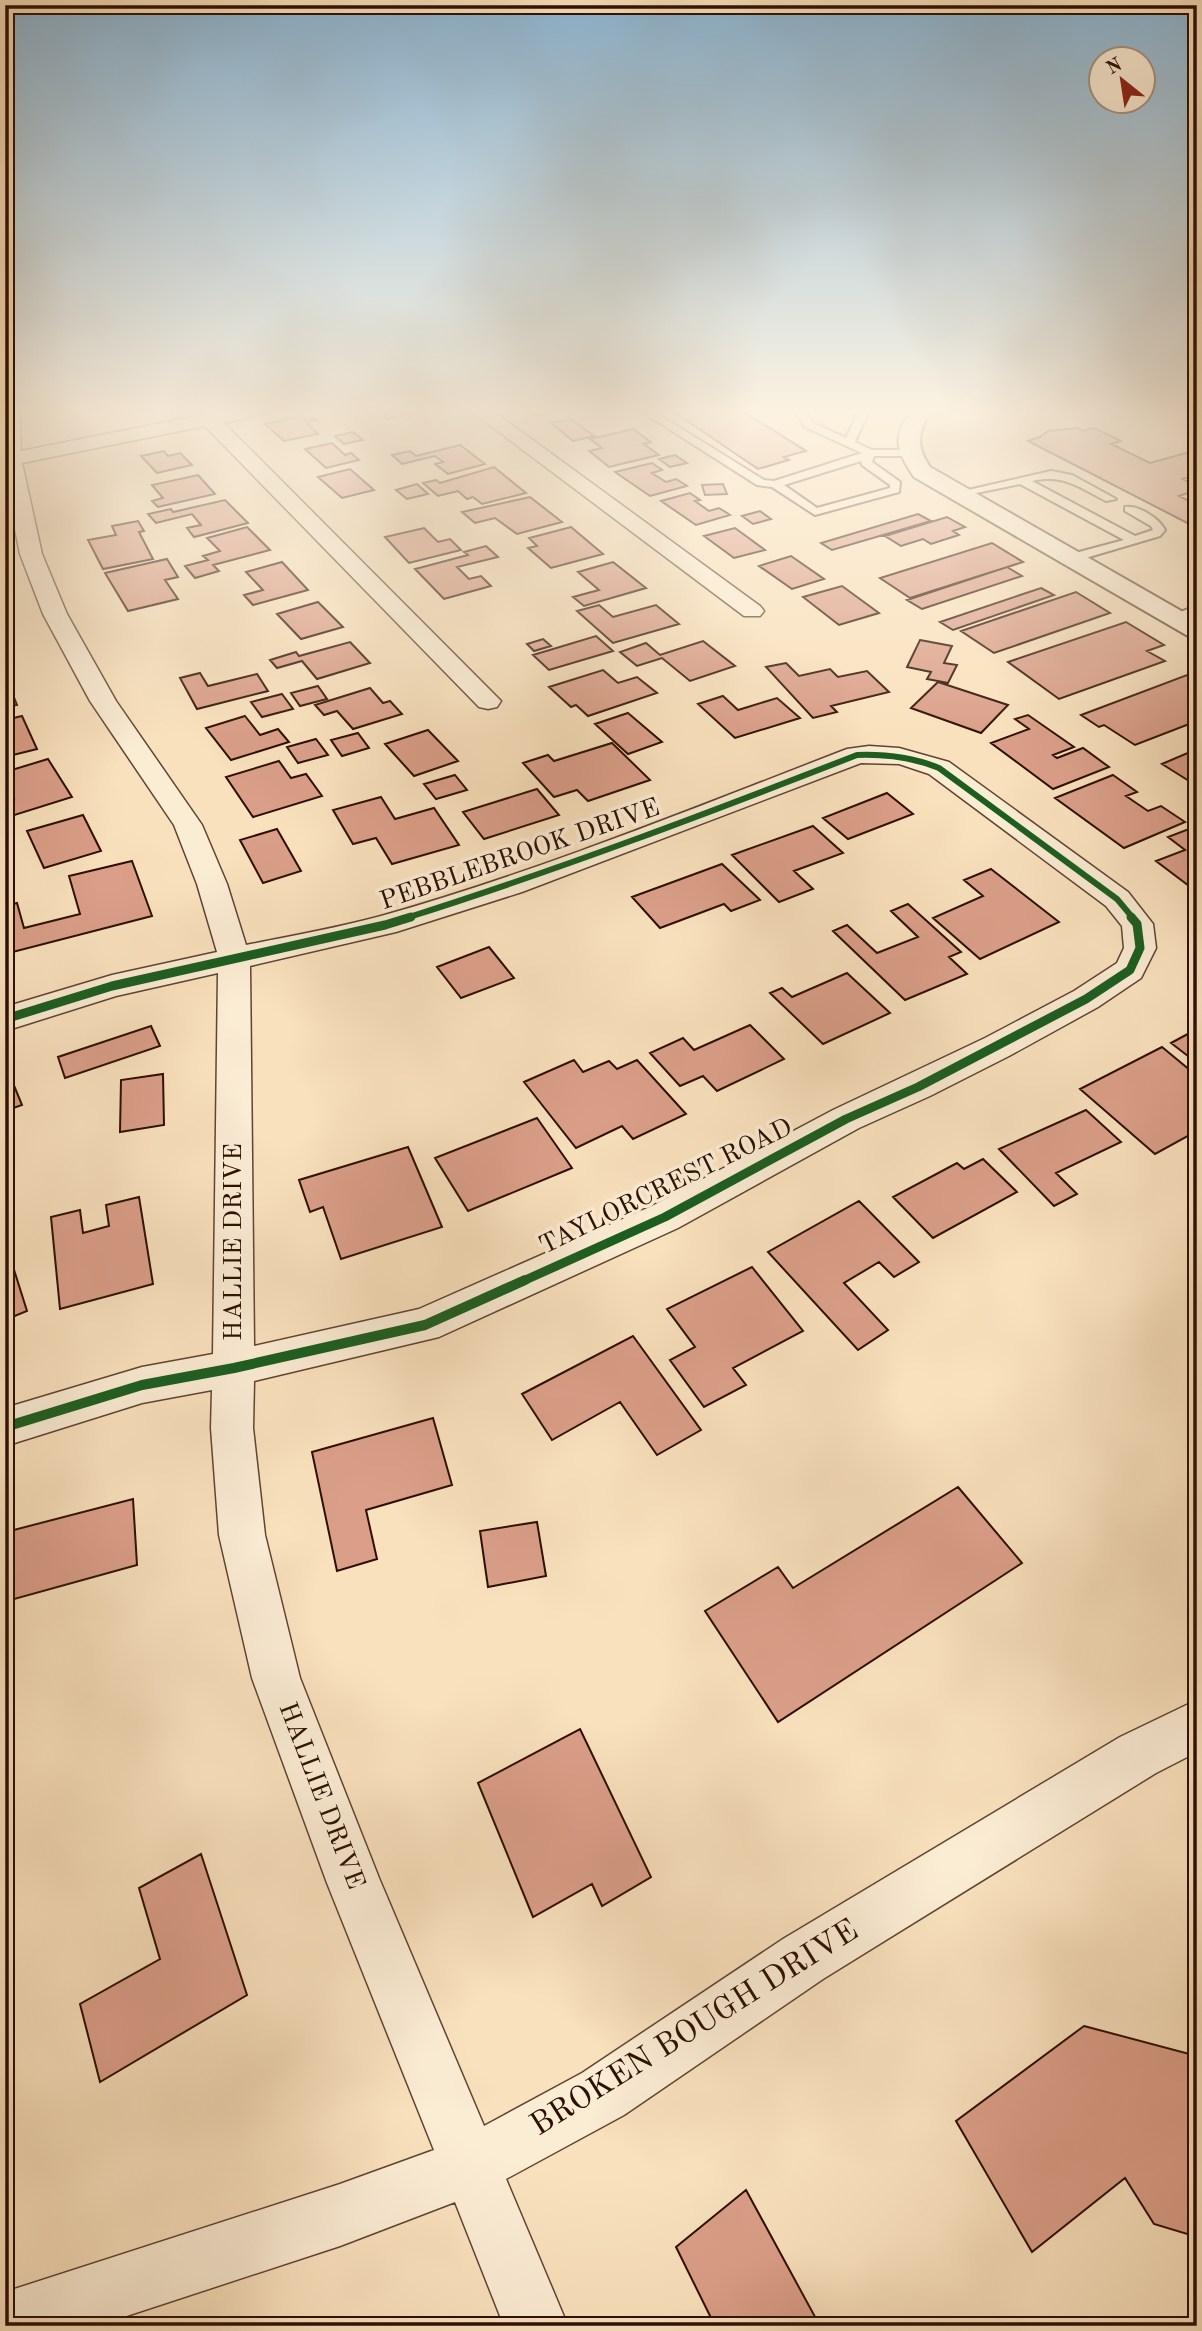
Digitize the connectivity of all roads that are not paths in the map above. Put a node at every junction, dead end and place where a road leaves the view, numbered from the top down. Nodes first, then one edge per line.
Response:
1 (23, 517) edge
2 (306, 517) edge
3 (624, 517) edge
4 (998, 517) edge
5 (1090, 517) edge
6 (1142, 517) edge
7 (1133, 540) junction
8 (1072, 558) junction
9 (1197, 610) edge
10 (752, 611) dead end
11 (1173, 618) junction
12 (1197, 631) edge
13 (488, 701) dead end
14 (1023, 831) joint
15 (234, 957) junction
16 (5, 1019) edge
17 (234, 1368) junction
18 (5, 1427) edge
19 (1197, 1725) edge
20 (470, 2166) junction
21 (5, 2324) edge
22 (536, 2326) edge

1 - 15 street, HALLIE DRIVE
2 - 13 street
3 - 10 street
4 - 8 street
5 - 7 lane
6 - 7 lane
7 - 8 lane
8 - 11 street
9 - 11 lane
11 - 12 street
14 - 15 street, PEBBLEBROOK DRIVE
14 - 17 street, TAYLORCREST ROAD
15 - 16 street, PEBBLEBROOK DRIVE
15 - 17 street, HALLIE DRIVE
17 - 18 street, TAYLORCREST ROAD
17 - 20 street, HALLIE DRIVE
19 - 20 street, BROKEN BOUGH DRIVE
20 - 21 street, BROKEN BOUGH DRIVE
20 - 22 street, HALLIE DRIVE

